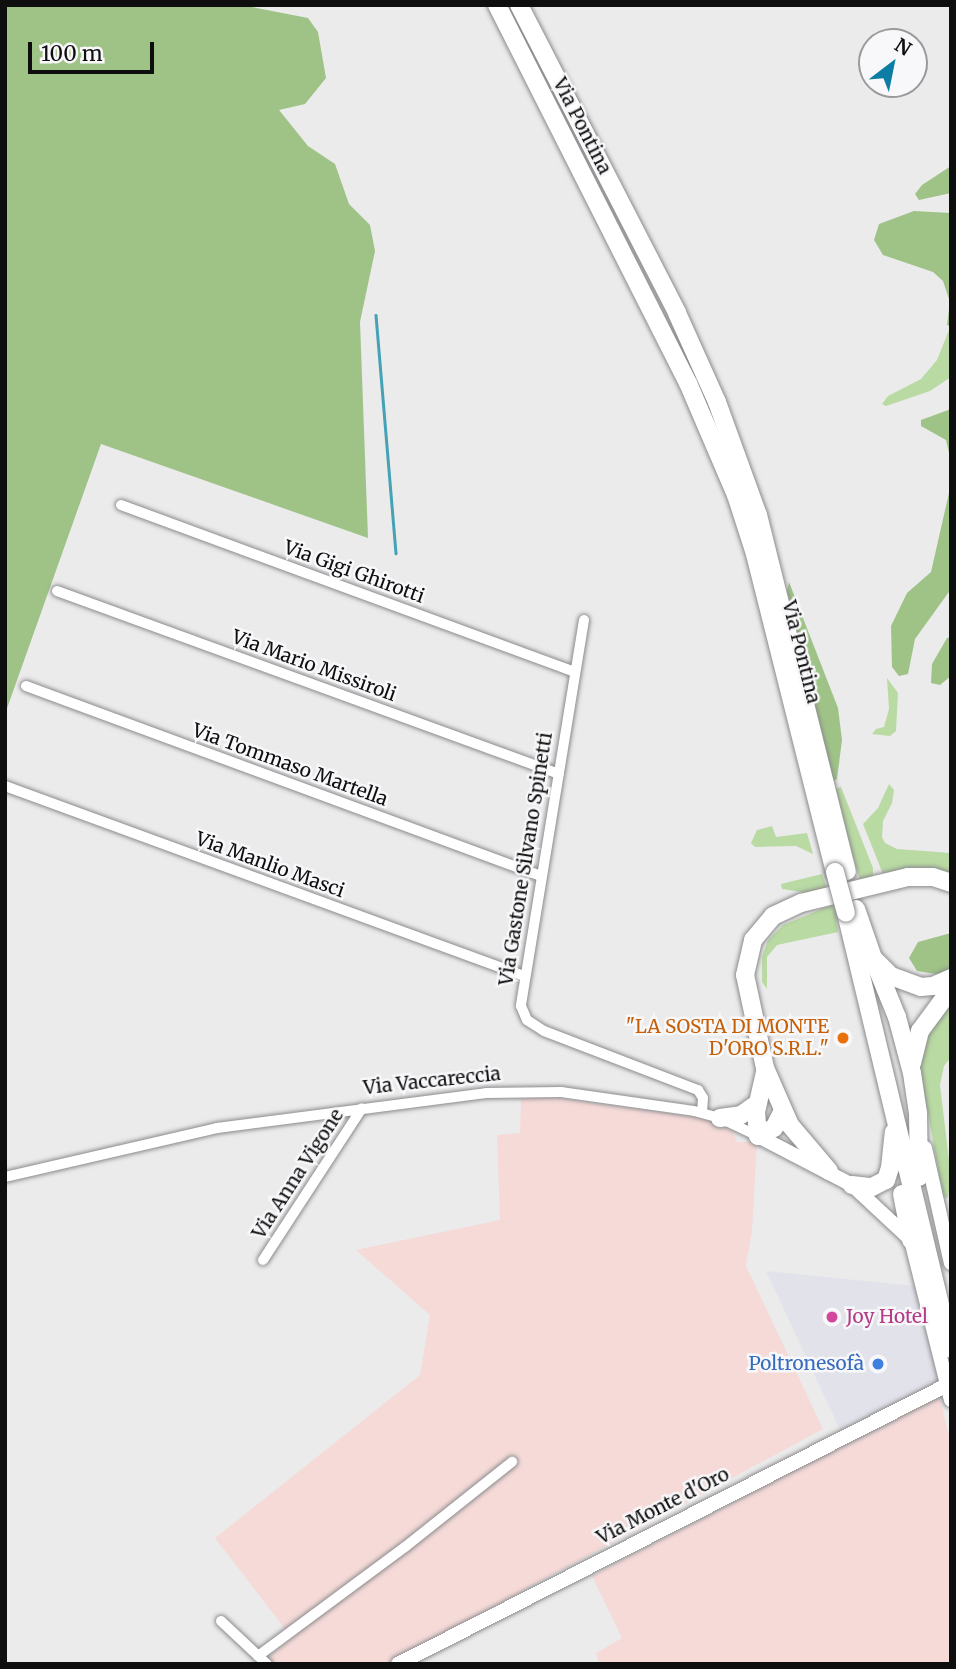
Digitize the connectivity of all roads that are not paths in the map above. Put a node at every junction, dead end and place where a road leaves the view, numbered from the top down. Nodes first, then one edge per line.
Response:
1 (498, 5) edge
2 (519, 5) edge
3 (121, 505) dead end
4 (57, 591) dead end
5 (584, 620) dead end
6 (574, 672) junction
7 (26, 686) dead end
8 (559, 774) junction
9 (5, 786) edge
10 (841, 871) junction
11 (541, 876) junction
12 (951, 883) edge
13 (851, 911) junction
14 (873, 958) junction
15 (524, 976) junction
16 (951, 978) edge
17 (951, 989) edge
18 (765, 1068) junction
19 (912, 1073) junction
20 (757, 1104) junction
21 (362, 1108) junction
22 (702, 1112) junction
23 (782, 1112) junction
24 (918, 1113) junction
25 (720, 1118) junction
26 (895, 1118) junction
27 (758, 1136) junction
28 (829, 1171) junction
29 (5, 1177) edge
30 (919, 1177) junction
31 (852, 1185) junction
32 (911, 1240) junction
33 (263, 1260) dead end
34 (951, 1263) edge
35 (951, 1305) edge
36 (951, 1349) edge
37 (949, 1393) edge
38 (512, 1462) dead end
39 (221, 1621) dead end
40 (258, 1656) junction
41 (267, 1664) edge
42 (398, 1664) edge

1 - 10 highway, Via Pontina
2 - 10 highway, Via Pontina
3 - 6 street, Via Gigi Ghirotti
4 - 8 street, Via Mario Missiroli
5 - 6 street, Via Gastone Silvano Spinetti
6 - 8 street, Via Gastone Silvano Spinetti
7 - 11 street, Via Tommaso Martella
8 - 11 street, Via Gastone Silvano Spinetti
9 - 15 street, Via Manlio Masci
10 - 13 highway, Via Pontina
11 - 15 street, Via Gastone Silvano Spinetti
12 - 18 highway
13 - 14 highway
13 - 26 highway, Via Pontina
13 - 30 highway, Via Pontina
14 - 16 highway
14 - 19 highway
15 - 22 street, Via Gastone Silvano Spinetti
17 - 19 highway
18 - 20 highway
18 - 23 highway
19 - 24 highway
20 - 25 highway
20 - 27 highway
21 - 22 street, Via Vaccareccia
21 - 29 street, Via Vaccareccia
21 - 33 street, Via Anna Vigone
22 - 25 street, Via Vaccareccia
23 - 27 highway
23 - 28 highway
24 - 30 highway
24 - 34 street
25 - 27 street, Via Vaccareccia
26 - 31 highway
26 - 32 highway
26 - 36 highway, Via Pontina
27 - 28 street, Via Vaccareccia
28 - 31 street, Via Vaccareccia
30 - 35 highway, Via Pontina
31 - 32 street, Via Vaccareccia
32 - 37 street
37 - 42 street, Via Monte d'Oro
38 - 40 street
39 - 40 street
40 - 41 street

